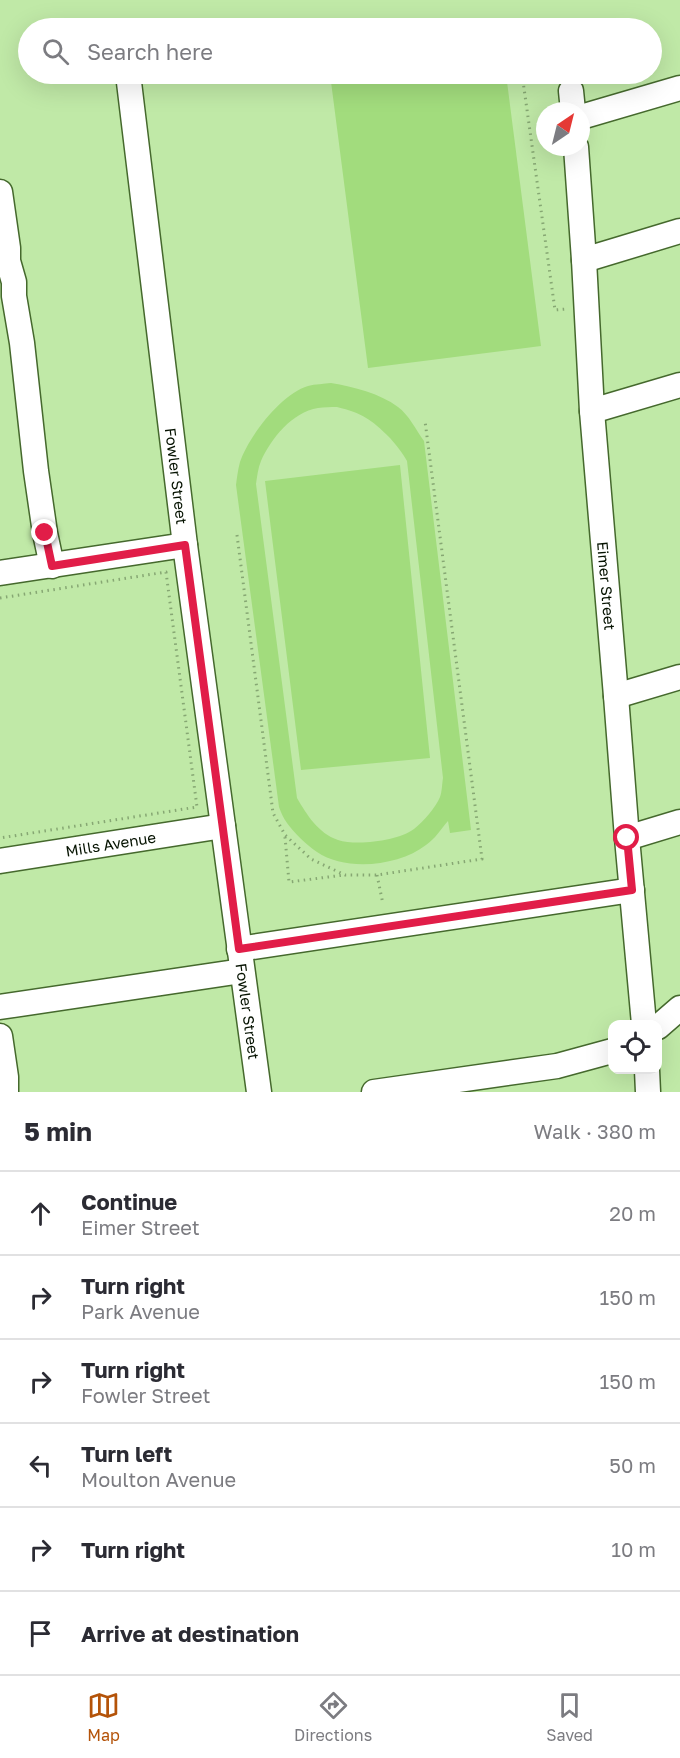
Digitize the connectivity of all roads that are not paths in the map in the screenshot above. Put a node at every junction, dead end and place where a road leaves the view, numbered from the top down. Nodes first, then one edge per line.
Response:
1 (129, 84) edge
2 (680, 88) edge
3 (590, 114) edge
4 (577, 156) edge
5 (0, 197) edge
6 (680, 231) edge
7 (584, 260) junction
8 (680, 385) edge
9 (592, 411) junction
10 (185, 545) junction
11 (52, 566) junction
12 (0, 573) edge
13 (680, 677) edge
14 (616, 696) junction
15 (680, 822) edge
16 (223, 826) junction
17 (627, 838) junction
18 (0, 861) edge
19 (632, 890) junction
20 (241, 960) junction
21 (0, 1007) edge
22 (680, 1008) edge
23 (644, 1020) edge
24 (662, 1022) edge
25 (0, 1036) edge
26 (608, 1052) edge
27 (647, 1074) edge
28 (6, 1092) edge
29 (259, 1092) edge
30 (374, 1092) edge
31 (648, 1092) edge

1 - 10 street, Fowler Street
2 - 3 street
4 - 7 street, Eimer Street
5 - 11 street
6 - 7 street
7 - 9 street, Eimer Street
8 - 9 street
9 - 14 street, Eimer Street
10 - 11 street
10 - 16 street, Fowler Street
11 - 12 street
13 - 14 street
14 - 17 street, Eimer Street
15 - 17 street
16 - 18 street, Mills Avenue
16 - 20 street, Fowler Street
17 - 19 street, Eimer Street
19 - 20 street
19 - 23 street, Eimer Street
20 - 21 street
20 - 29 street, Fowler Street
22 - 24 street
25 - 28 street
26 - 30 street
27 - 31 street

